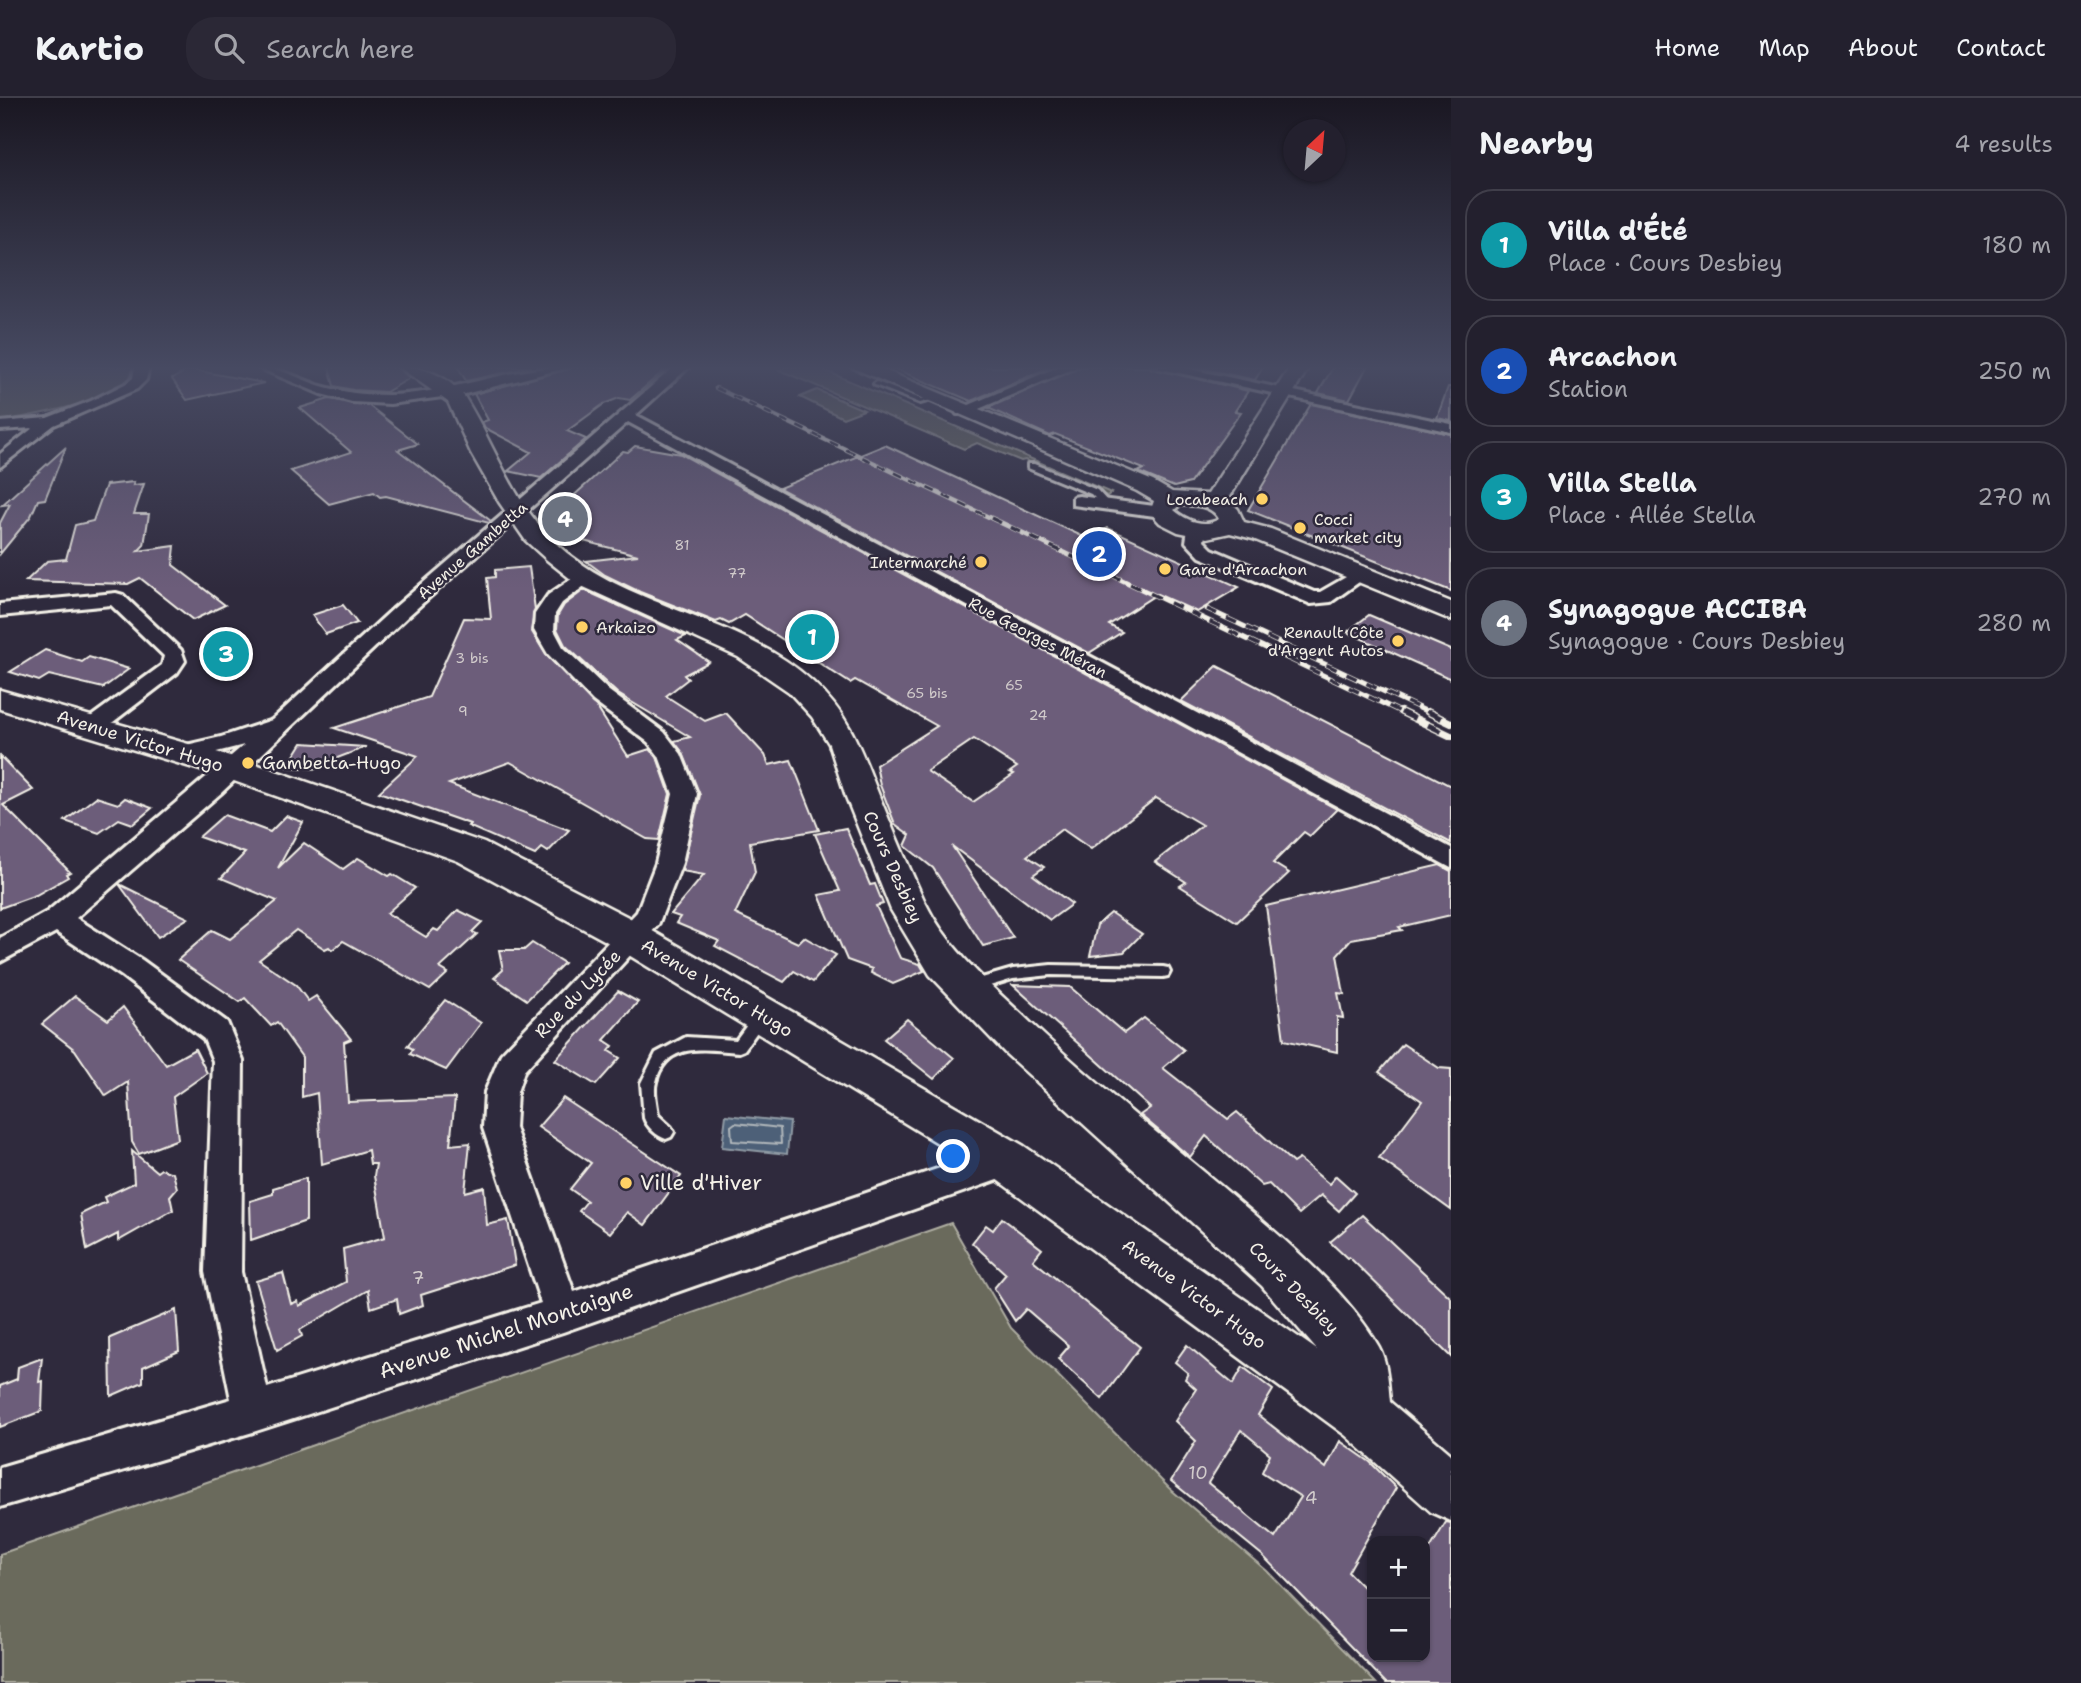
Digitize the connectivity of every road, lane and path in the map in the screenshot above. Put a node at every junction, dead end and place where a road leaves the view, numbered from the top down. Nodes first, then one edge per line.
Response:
1 (26, 441) edge
2 (477, 441) edge
3 (597, 441) edge
4 (677, 441) edge
5 (1036, 441) edge
6 (1252, 441) edge
7 (0, 462) edge
8 (1031, 466) dead end
9 (1079, 501) dead end
10 (1103, 501) junction
11 (1214, 503) junction
12 (1166, 506) junction
13 (517, 510) junction
14 (1228, 525) junction
15 (1197, 529) junction
16 (1360, 575) junction
17 (586, 578) junction
18 (0, 610) edge
19 (1451, 612) edge
20 (0, 699) edge
21 (92, 727) junction
22 (225, 757) junction
23 (1451, 859) edge
24 (57, 919) junction
25 (633, 937) junction
26 (0, 951) edge
27 (1164, 972) dead end
28 (966, 988) junction
29 (763, 1015) junction
30 (666, 1132) dead end
31 (1007, 1161) junction
32 (563, 1314) junction
33 (253, 1412) junction
34 (1364, 1416) junction
35 (0, 1487) edge
36 (1451, 1492) edge

1 - 7 street
2 - 13 street, Cours Desbiey
3 - 13 street, Avenue Gambetta
4 - 23 street, Rue Georges Méran
5 - 12 street
6 - 11 street
8 - 10 lane
9 - 10 street
10 - 12 street
11 - 12 street
11 - 14 street
12 - 15 street
13 - 17 street, Cours Desbiey
13 - 22 street, Avenue Gambetta
14 - 15 street
14 - 16 street
15 - 16 street
16 - 19 street
17 - 25 street, Rue du Lycée
17 - 28 street, Cours Desbiey
18 - 21 street
20 - 21 street, Avenue Victor Hugo
21 - 22 street, Avenue Victor Hugo
22 - 24 street, Avenue Gambetta
22 - 25 street, Avenue Victor Hugo
24 - 26 street, Avenue Gambetta
24 - 33 street
25 - 29 street, Avenue Victor Hugo
25 - 32 street, Rue du Lycée
27 - 28 lane
28 - 34 street, Cours Desbiey
29 - 30 lane
29 - 31 street, Avenue Victor Hugo
31 - 32 street, Avenue Michel Montaigne
31 - 34 street, Avenue Victor Hugo
32 - 33 street, Avenue Michel Montaigne
33 - 35 street, Avenue Michel Montaigne
34 - 36 street

